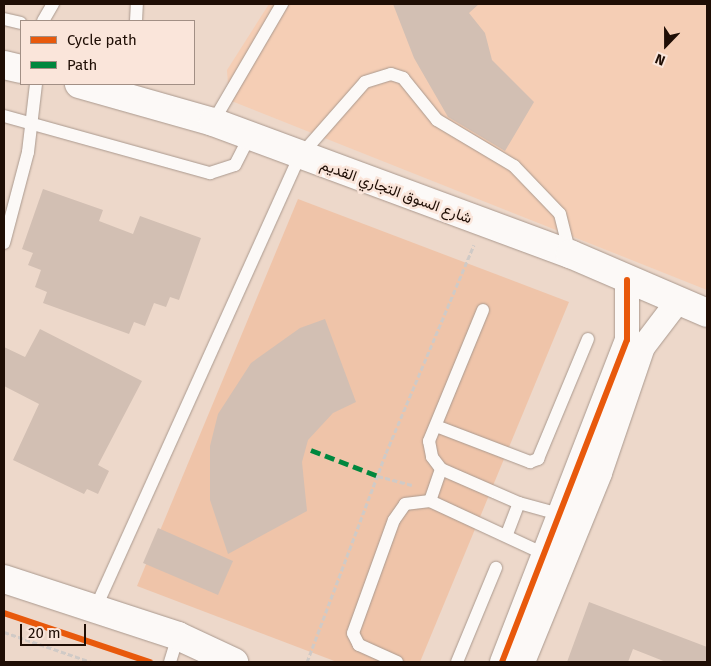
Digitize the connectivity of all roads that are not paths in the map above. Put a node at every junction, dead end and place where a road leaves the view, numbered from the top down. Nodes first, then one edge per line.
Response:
1 (53, 4) edge
2 (137, 4) edge
3 (282, 4) edge
4 (4, 19) edge
5 (44, 20) edge
6 (136, 20) edge
7 (20, 23) edge
8 (4, 65) edge
9 (20, 69) edge
10 (36, 85) edge
11 (90, 85) edge
12 (111, 87) edge
13 (4, 116) edge
14 (32, 121) junction
15 (213, 122) junction
16 (249, 137) junction
17 (300, 156) junction
18 (4, 243) edge
19 (570, 254) junction
20 (627, 280) junction
21 (678, 301) junction
22 (484, 310) dead end
23 (707, 313) edge
24 (588, 339) dead end
25 (436, 426) junction
26 (441, 469) junction
27 (430, 501) junction
28 (519, 503) junction
29 (559, 514) junction
30 (507, 534) junction
31 (544, 554) junction
32 (496, 568) dead end
33 (4, 580) edge
34 (96, 607) junction
35 (178, 636) junction
36 (170, 662) edge
37 (234, 662) edge
38 (397, 662) edge
39 (457, 662) edge
40 (502, 662) edge
41 (523, 662) edge

1 - 5 lane
2 - 6 lane
3 - 15 lane
4 - 7 lane
8 - 9 main road
10 - 14 lane
11 - 12 main road, شارع السوق التجاري القديم
12 - 15 main road, شارع السوق التجاري القديم
13 - 14 lane
14 - 16 lane
14 - 18 lane
15 - 16 main road, شارع السوق التجاري القديم
16 - 17 main road, شارع السوق التجاري القديم
17 - 19 main road, شارع السوق التجاري القديم
17 - 19 lane
17 - 34 lane
19 - 20 main road, شارع السوق التجاري القديم
20 - 21 main road, شارع السوق التجاري القديم
20 - 29 street
21 - 23 main road, شارع السوق التجاري القديم
21 - 41 street
22 - 25 lane
24 - 25 lane
25 - 26 lane
26 - 27 lane
26 - 28 lane
27 - 30 lane
27 - 38 lane
28 - 29 lane
28 - 30 lane
29 - 31 street
30 - 31 lane
31 - 40 street
32 - 39 lane
33 - 34 main road
34 - 35 main road
35 - 36 lane
35 - 37 main road

